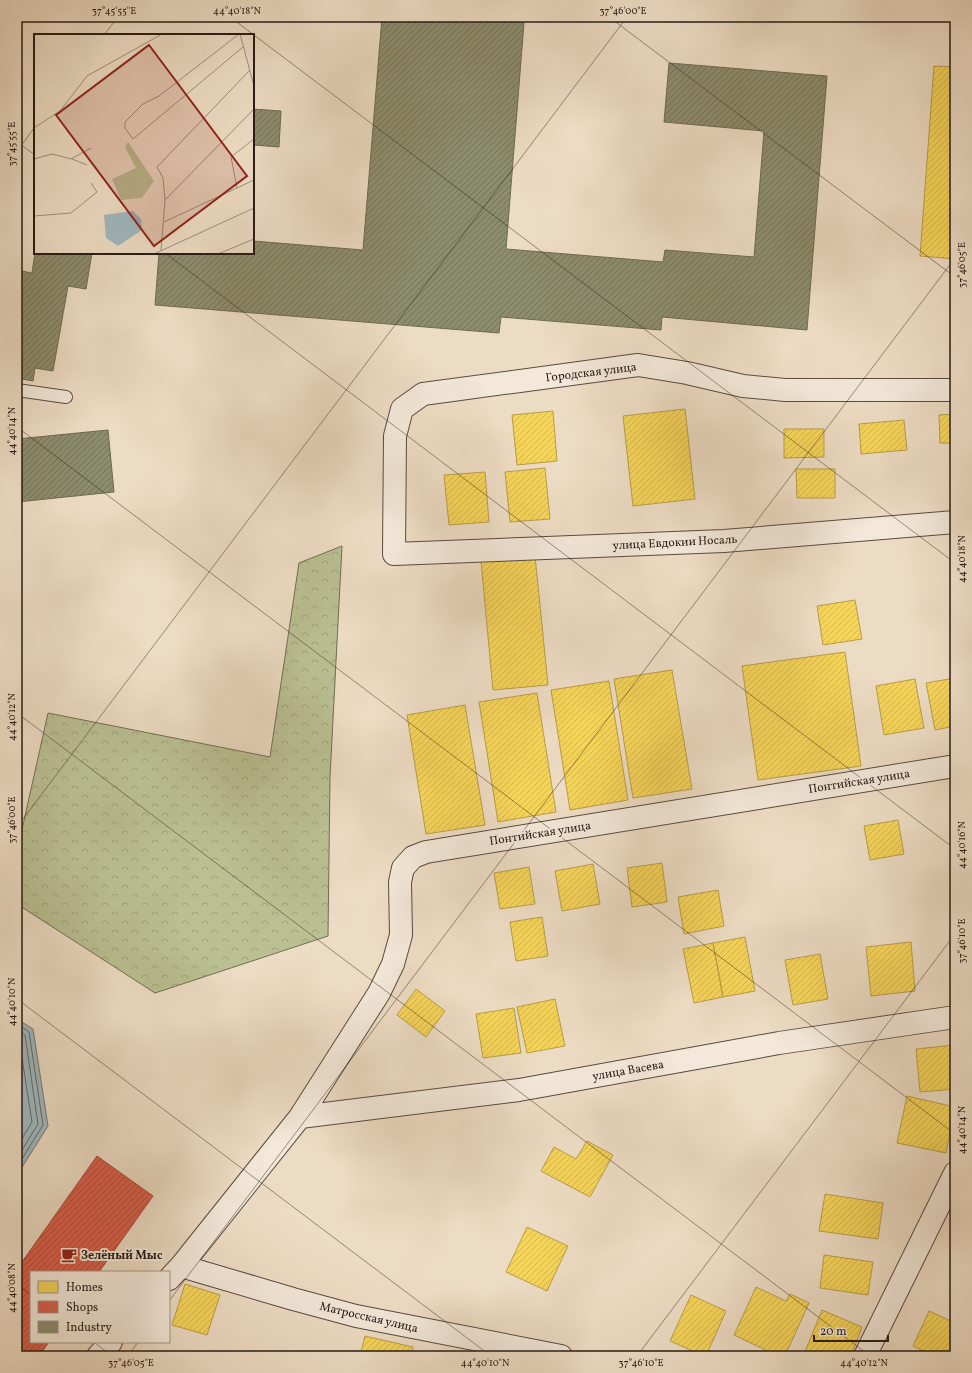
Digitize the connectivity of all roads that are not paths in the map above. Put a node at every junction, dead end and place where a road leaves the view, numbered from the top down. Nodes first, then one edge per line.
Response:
1 (17, 390) edge
2 (955, 390) edge
3 (66, 397) dead end
4 (955, 522) edge
5 (394, 554) joint
6 (955, 766) edge
7 (955, 1017) edge
8 (300, 1118) junction
9 (955, 1173) edge
10 (175, 1272) edge
11 (110, 1343) edge
12 (98, 1356) edge
13 (561, 1356) edge
14 (865, 1356) edge

1 - 3 lane
2 - 5 street, Городская улица
4 - 5 street, улица Евдокии Носаль
6 - 8 street, Понтийская улица
7 - 8 street, улица Васева
8 - 10 street
9 - 14 street
10 - 13 street, Матросская улица
11 - 12 street

